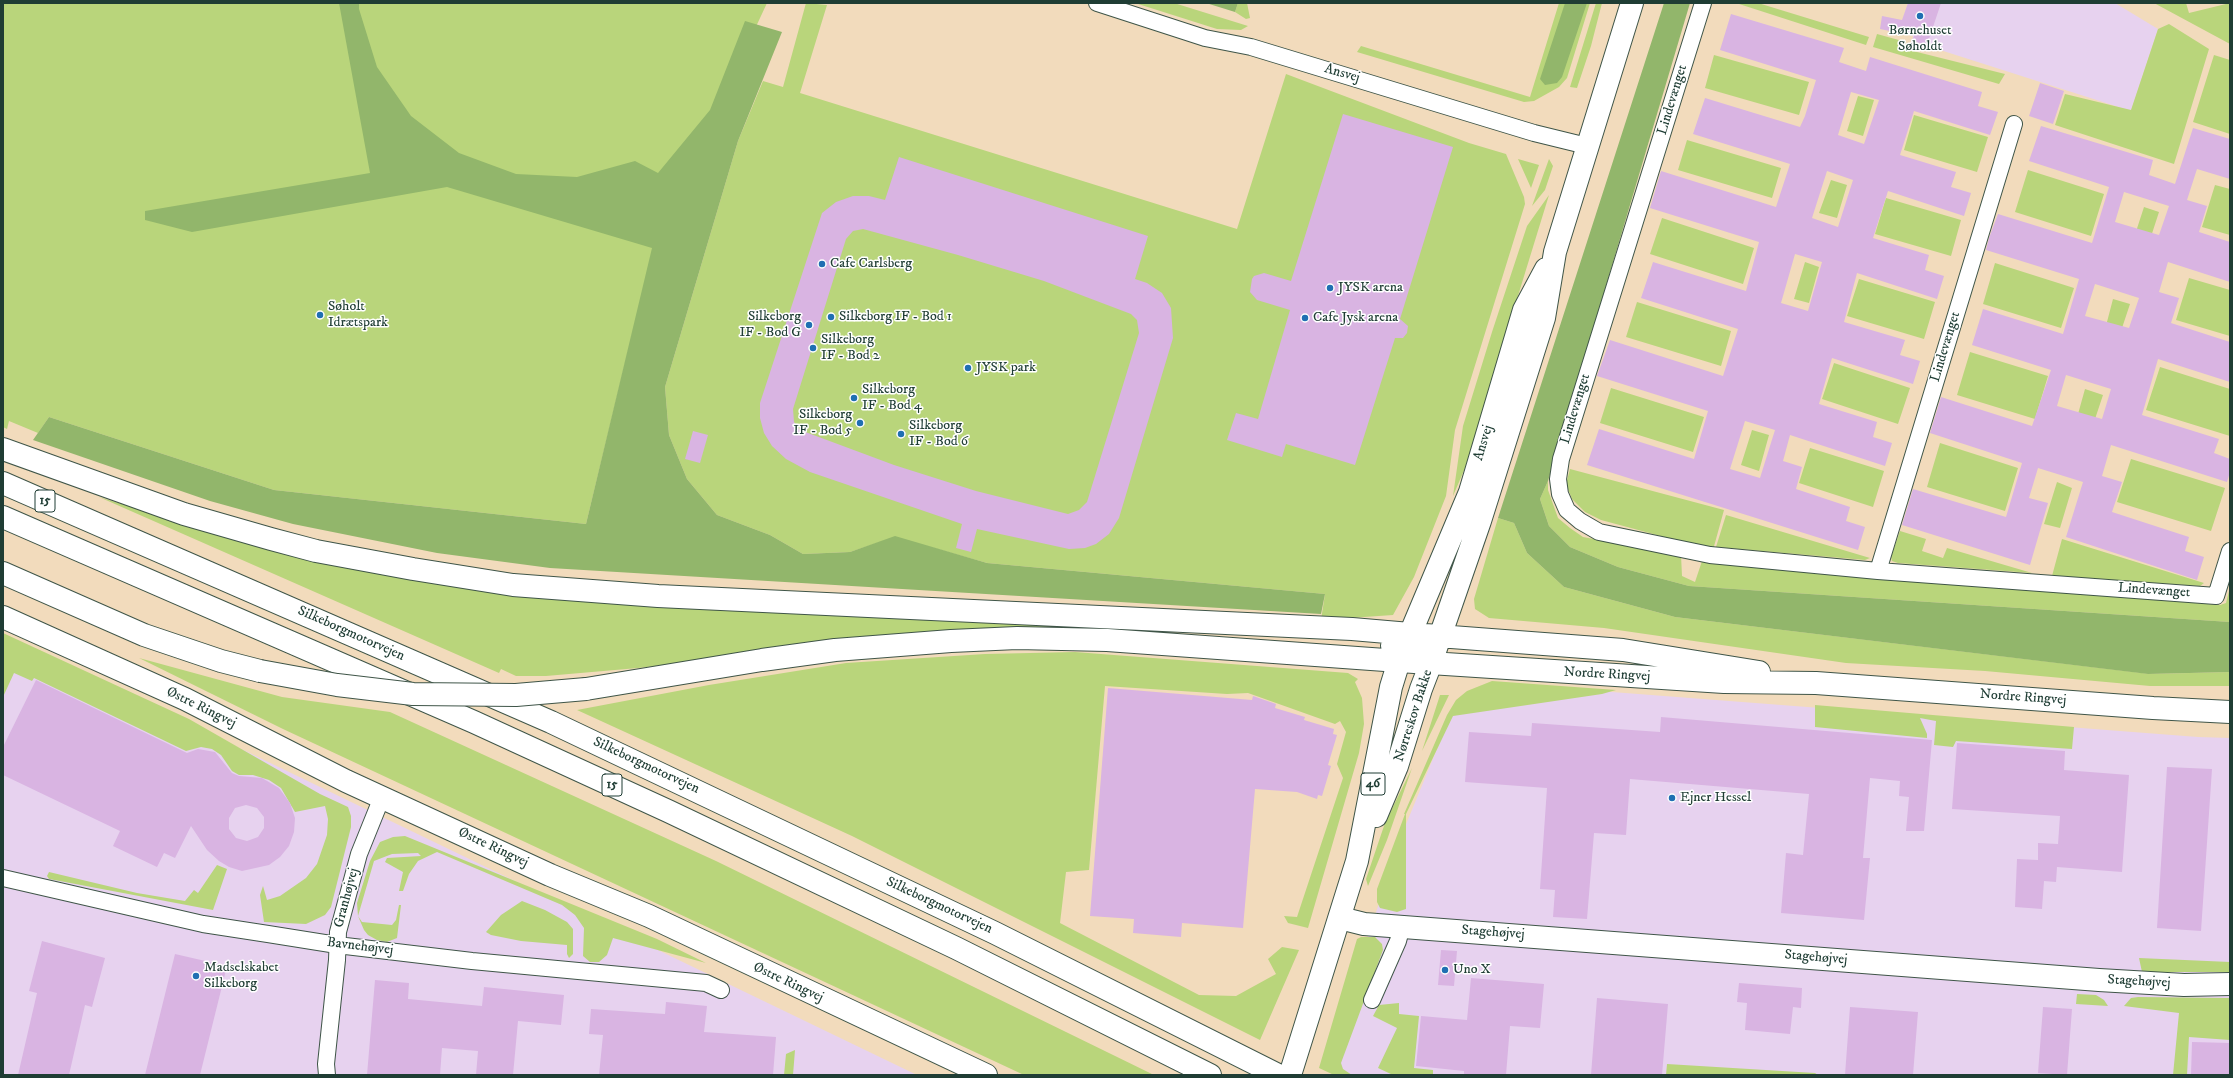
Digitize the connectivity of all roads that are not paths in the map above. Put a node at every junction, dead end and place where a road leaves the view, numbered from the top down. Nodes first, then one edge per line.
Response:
1 (1097, 3) edge
2 (1632, 3) edge
3 (1703, 3) edge
4 (2014, 124) dead end
5 (1587, 146) junction
6 (1555, 252) junction
7 (3, 448) edge
8 (3, 483) edge
9 (3, 517) edge
10 (2230, 551) edge
11 (1878, 571) junction
12 (3, 573) edge
13 (3, 617) edge
14 (1404, 647) junction
15 (1436, 650) junction
16 (1816, 683) junction
17 (2230, 712) edge
18 (382, 797) junction
19 (1357, 861) junction
20 (3, 878) edge
21 (1340, 918) junction
22 (1402, 926) junction
23 (337, 945) junction
24 (2230, 984) edge
25 (721, 990) dead end
26 (1372, 1000) dead end
27 (1289, 1069) edge
28 (327, 1075) edge
29 (986, 1075) edge
30 (1210, 1075) edge

1 - 5 street, Ansvej
2 - 5 main road, Ansvej
3 - 11 street, Lindevænget
4 - 11 street, Lindevænget
5 - 6 main road, Ansvej
6 - 14 main road, Ansvej
6 - 15 main road, Ansvej
7 - 14 main road
8 - 27 main road, Silkeborgmotorvejen / 15
9 - 30 main road, 15
10 - 11 street, Lindevænget
12 - 14 main road, bridge
13 - 18 main road, Østre Ringvej
14 - 15 main road
14 - 15 main road, Nordre Ringvej
14 - 19 main road, Nørreskov Bakke / 46
15 - 16 main road, Nordre Ringvej
15 - 16 main road, Nordre Ringvej
15 - 19 main road, Nørreskov Bakke / 46
16 - 17 main road, Nordre Ringvej
18 - 23 street, Granhøjvej
18 - 29 main road, Østre Ringvej
19 - 21 main road, Nørreskov Bakke / 46
20 - 23 street, Bavnehøjvej
21 - 22 main road, Stagehøjvej
21 - 27 main road, Nørreskov Bakke / 46
22 - 24 main road, Stagehøjvej
22 - 26 street
23 - 25 street, Bavnehøjvej
23 - 28 street, Granhøjvej

